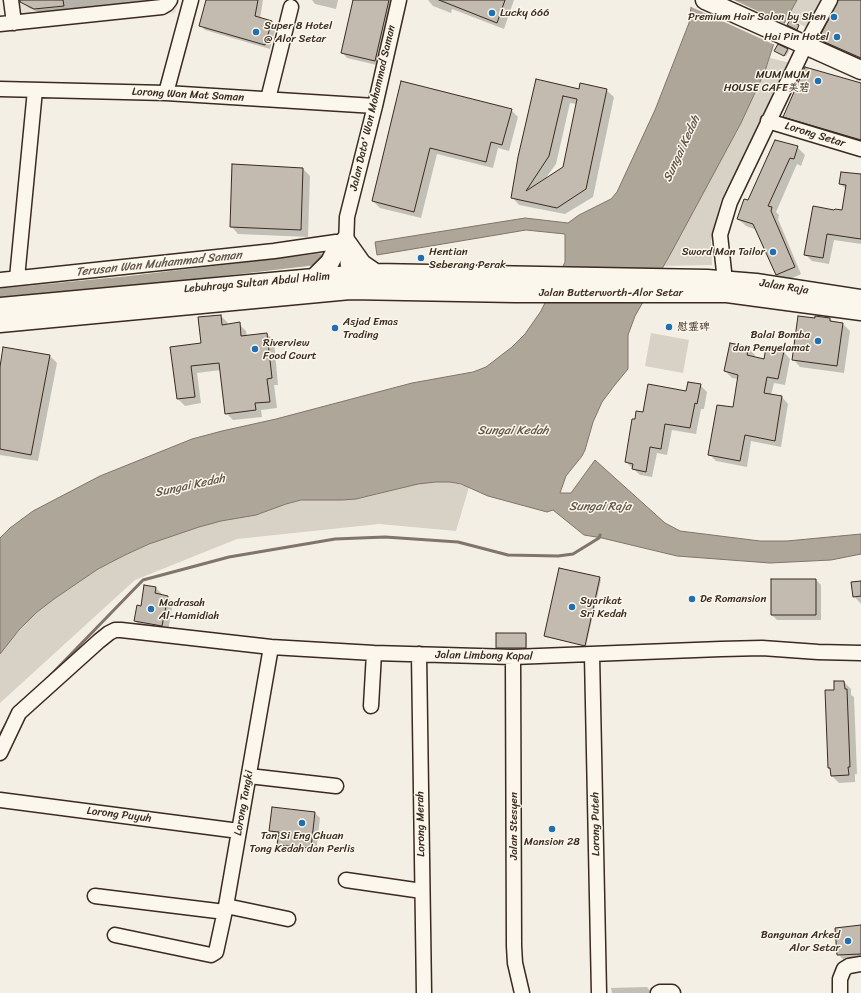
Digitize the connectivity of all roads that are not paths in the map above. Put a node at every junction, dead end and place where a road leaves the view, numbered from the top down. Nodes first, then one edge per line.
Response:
1 (11, 0) edge
2 (170, 0) edge
3 (191, 0) edge
4 (399, 0) edge
5 (705, 0) edge
6 (830, 0) edge
7 (291, 7) dead end
8 (7, 23) edge
9 (800, 44) junction
10 (861, 70) edge
11 (0, 89) edge
12 (35, 90) junction
13 (166, 93) junction
14 (268, 99) junction
15 (375, 106) junction
16 (768, 121) junction
17 (861, 149) edge
18 (339, 244) junction
19 (375, 273) junction
20 (17, 278) junction
21 (314, 278) junction
22 (0, 280) edge
23 (344, 283) junction
24 (515, 284) junction
25 (707, 286) joint
26 (726, 286) junction
27 (861, 299) edge
28 (0, 307) edge
29 (861, 311) edge
30 (0, 323) edge
31 (271, 647) junction
32 (374, 653) junction
33 (861, 653) edge
34 (420, 654) junction
35 (592, 655) junction
36 (513, 658) junction
37 (371, 706) dead end
38 (0, 753) edge
39 (249, 776) junction
40 (336, 786) dead end
41 (0, 800) edge
42 (239, 831) junction
43 (346, 880) dead end
44 (422, 891) junction
45 (95, 896) dead end
46 (225, 909) junction
47 (288, 919) dead end
48 (115, 935) dead end
49 (861, 964) edge
50 (424, 993) edge
51 (522, 993) edge
52 (599, 993) edge
53 (658, 993) edge
54 (673, 993) edge
55 (840, 993) edge

1 - 8 street
2 - 8 street
3 - 13 street
4 - 15 street, Jalan Dato' Wan Mohammad Saman
5 - 9 main road
6 - 9 street
7 - 14 street
9 - 10 main road
9 - 16 street
11 - 12 street, Lorong Wan Mat Saman
12 - 13 street, Lorong Wan Mat Saman
12 - 20 street
13 - 14 street, Lorong Wan Mat Saman
14 - 15 street, Lorong Wan Mat Saman
15 - 18 street, Jalan Dato' Wan Mohammad Saman
16 - 17 street, Lorong Setar
16 - 26 street
18 - 19 main road
18 - 20 street
18 - 21 main road
18 - 23 street, Jalan Dato' Wan Mohammad Saman
19 - 23 main road, Lebuhraya Sultan Abdul Halim
19 - 24 main road, Lebuhraya Sultan Abdul Halim
20 - 22 street
21 - 23 main road, Lebuhraya Sultan Abdul Halim
21 - 28 main road, Lebuhraya Sultan Abdul Halim
23 - 24 main road, Lebuhraya Sultan Abdul Halim
23 - 30 main road, Lebuhraya Sultan Abdul Halim
24 - 25 main road, Jalan Butterworth-Alor Setar
25 - 26 main road, Jalan Raja
26 - 27 main road, Jalan Raja
26 - 29 main road, Jalan Raja
31 - 32 street, Jalan Limbong Kapal
31 - 38 street, Jalan Limbong Kapal
31 - 39 street, Lorong Tangki
32 - 34 street, Jalan Limbong Kapal
32 - 37 street
33 - 35 street, Jalan Limbong Kapal
34 - 36 street, Jalan Limbong Kapal
34 - 44 street, Lorong Merah
35 - 36 street, Jalan Limbong Kapal
35 - 52 street, Lorong Puteh
36 - 51 street, Jalan Stesyen
39 - 40 street
39 - 42 street, Lorong Tangki
41 - 42 street, Lorong Puyuh
42 - 46 street, Lorong Tangki
43 - 44 street
44 - 50 street, Lorong Merah
45 - 46 street
46 - 47 street
46 - 48 street, Lorong Tangki
49 - 55 street
53 - 54 street

